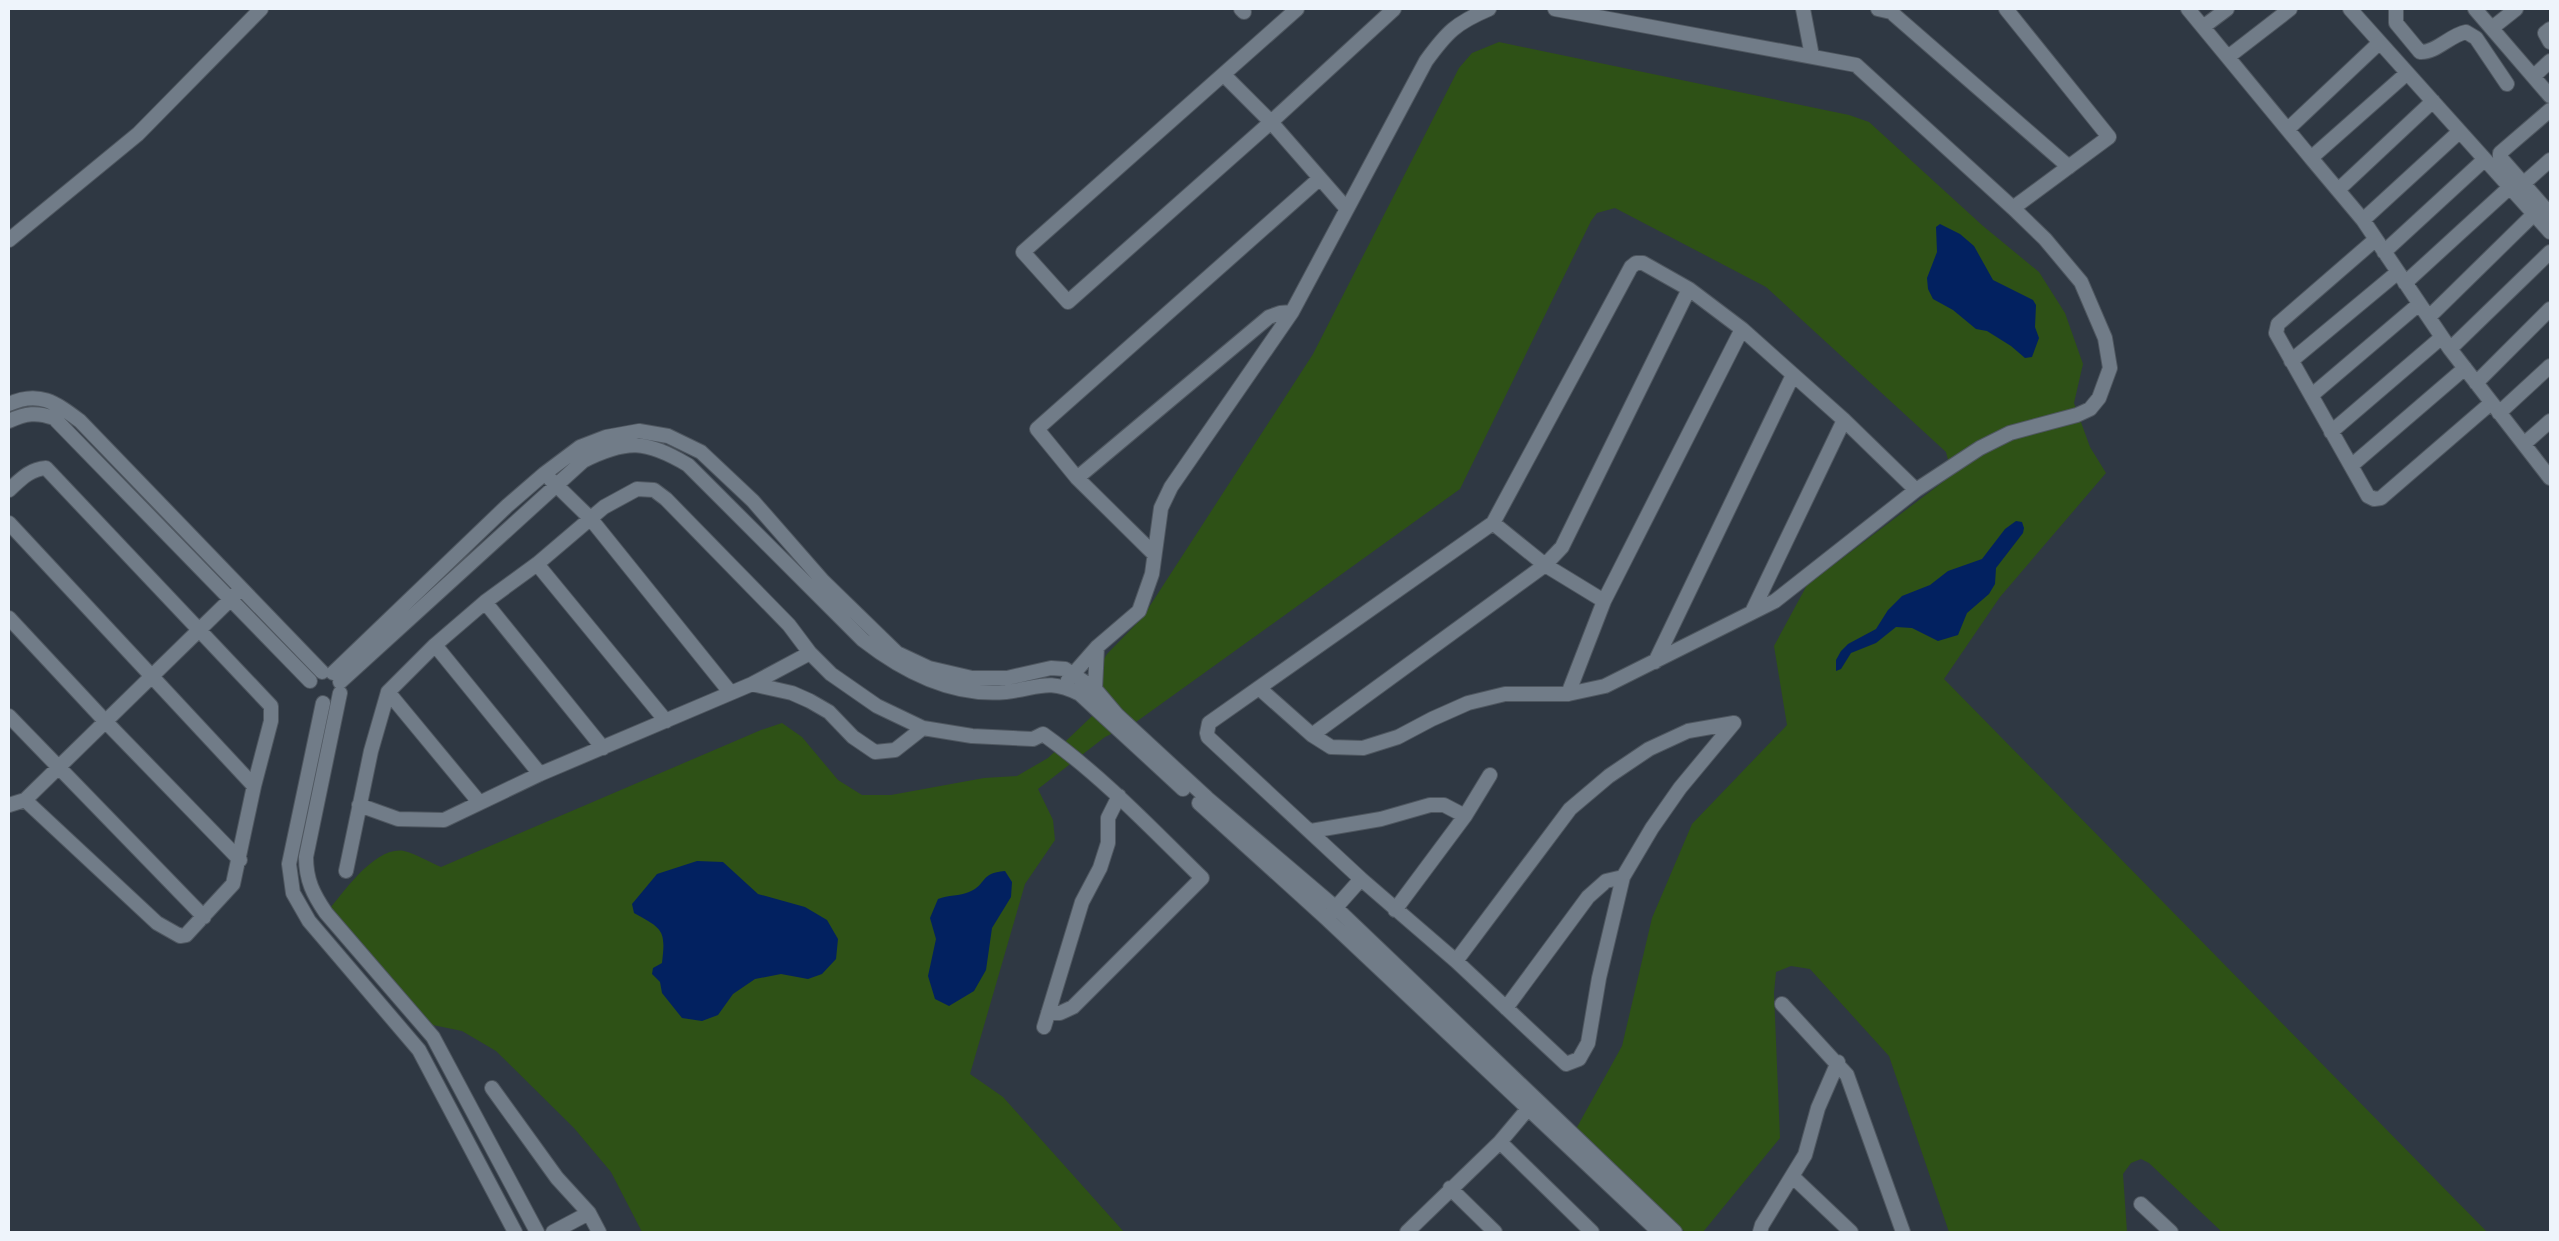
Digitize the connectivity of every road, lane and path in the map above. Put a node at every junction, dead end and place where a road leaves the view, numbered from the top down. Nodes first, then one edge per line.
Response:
1 (261, 9) edge
2 (1297, 9) edge
3 (1394, 9) edge
4 (1489, 9) edge
5 (1555, 9) edge
6 (1803, 9) edge
7 (2006, 9) edge
8 (2188, 9) edge
9 (2227, 9) edge
10 (2290, 9) edge
11 (2350, 9) edge
12 (2396, 9) edge
13 (2475, 9) edge
14 (2516, 9) edge
15 (1888, 10) edge
16 (2203, 27) junction
17 (2492, 28) junction
18 (2550, 29) edge
19 (2550, 42) edge
20 (2379, 43) junction
21 (1812, 56) junction
22 (2228, 57) junction
23 (2550, 61) edge
24 (1224, 74) junction
25 (2406, 74) junction
26 (2534, 76) junction
27 (2507, 84) dead end
28 (2550, 96) edge
29 (2433, 101) junction
30 (2550, 110) edge
31 (1270, 122) junction
32 (2288, 129) junction
33 (2459, 132) junction
34 (2311, 158) junction
35 (2484, 160) junction
36 (2550, 160) edge
37 (2069, 167) junction
38 (1319, 179) junction
39 (2516, 185) junction
40 (2338, 190) junction
41 (1346, 208) junction
42 (2013, 208) junction
43 (2545, 211) edge
44 (2363, 220) junction
45 (2550, 232) edge
46 (9, 240) edge
47 (2376, 240) junction
48 (2384, 252) junction
49 (2550, 252) edge
50 (2402, 278) junction
51 (1689, 288) junction
52 (2419, 304) junction
53 (2550, 309) edge
54 (1292, 312) junction
55 (2429, 317) junction
56 (1742, 329) junction
57 (2442, 337) junction
58 (2450, 349) junction
59 (2291, 361) junction
60 (2550, 366) edge
61 (2465, 368) junction
62 (1793, 375) junction
63 (2476, 383) junction
64 (2312, 395) junction
65 (9, 404) edge
66 (2495, 408) junction
67 (9, 420) edge
68 (1844, 420) junction
69 (2550, 421) edge
70 (2331, 432) junction
71 (2524, 444) junction
72 (2351, 466) junction
73 (544, 474) junction
74 (1077, 478) junction
75 (2550, 478) edge
76 (556, 484) junction
77 (9, 490) edge
78 (1916, 490) junction
79 (590, 518) junction
80 (9, 523) edge
81 (1493, 523) junction
82 (1154, 554) junction
83 (537, 564) junction
84 (1545, 565) junction
85 (242, 587) junction
86 (230, 600) junction
87 (1604, 601) junction
88 (485, 602) junction
89 (1752, 612) junction
90 (9, 618) edge
91 (200, 631) junction
92 (435, 645) junction
93 (1097, 647) junction
94 (810, 653) junction
95 (1655, 662) junction
96 (1073, 672) junction
97 (151, 676) junction
98 (334, 680) junction
99 (310, 681) junction
100 (752, 684) junction
101 (1063, 686) junction
102 (1259, 688) junction
103 (1095, 689) junction
104 (388, 692) junction
105 (730, 692) junction
106 (1568, 694) junction
107 (324, 703) junction
108 (9, 716) edge
109 (105, 721) junction
110 (666, 721) junction
111 (923, 728) junction
112 (1312, 735) junction
113 (603, 748) junction
114 (59, 768) junction
115 (540, 774) junction
116 (1490, 775) dead end
117 (254, 786) junction
118 (1119, 796) junction
119 (25, 800) junction
120 (479, 802) junction
121 (9, 805) edge
122 (359, 805) junction
123 (1465, 816) junction
124 (1311, 831) junction
125 (240, 860) junction
126 (346, 871) dead end
127 (1623, 877) junction
128 (1361, 879) junction
129 (1336, 908) junction
130 (1395, 910) junction
131 (204, 917) junction
132 (1326, 918) junction
133 (1456, 961) junction
134 (1782, 1004) dead end
135 (1506, 1008) junction
136 (1048, 1014) junction
137 (1044, 1027) dead end
138 (1838, 1062) junction
139 (492, 1088) dead end
140 (1537, 1099) junction
141 (1528, 1110) junction
142 (1500, 1142) junction
143 (1793, 1176) junction
144 (1450, 1188) junction
145 (2141, 1204) dead end
146 (589, 1213) junction
147 (515, 1232) edge
148 (537, 1232) edge
149 (553, 1232) edge
150 (599, 1232) edge
151 (1407, 1232) edge
152 (1495, 1232) edge
153 (1592, 1232) edge
154 (1659, 1232) edge
155 (1675, 1232) edge
156 (1760, 1232) edge
157 (1851, 1232) edge
158 (1903, 1232) edge
159 (2172, 1232) edge

1 - 46 street
2 - 24 street
3 - 31 street
4 - 41 street
5 - 21 street
6 - 21 street
7 - 37 street
8 - 16 street
9 - 16 street
10 - 22 street
11 - 20 street
12 - 27 street
13 - 17 street
14 - 17 street
15 - 37 street
16 - 22 street
17 - 26 street
18 - 19 street
20 - 25 street
20 - 32 street
21 - 42 street
22 - 32 street
23 - 26 street
24 - 31 street
24 - 31 street
25 - 29 street
25 - 34 street
26 - 28 street
29 - 33 street
29 - 40 street
30 - 39 street
31 - 38 street
32 - 34 street
33 - 35 street
33 - 44 street
34 - 40 street
35 - 39 street
35 - 48 street
36 - 39 street
37 - 42 street
38 - 41 street
38 - 74 street
39 - 43 street
39 - 50 street
40 - 44 street
41 - 54 street
42 - 78 street
43 - 45 street
43 - 55 street
44 - 47 street
47 - 48 street
47 - 59 street
48 - 50 street
49 - 58 street
50 - 52 street
50 - 59 street
51 - 56 street
51 - 81 street
51 - 84 street
52 - 55 street
52 - 64 street
53 - 63 street
54 - 74 street
54 - 82 street
55 - 57 street
56 - 62 street
56 - 87 street
57 - 58 street
57 - 70 street
58 - 61 street
59 - 64 street
60 - 66 street
61 - 63 street
61 - 72 street
62 - 68 street
62 - 95 street
63 - 66 street
64 - 70 street
65 - 85 street
66 - 71 street
66 - 72 street
67 - 86 street
68 - 78 street
68 - 89 street
69 - 71 street
70 - 72 street
71 - 75 street
73 - 76 street
73 - 96 street
73 - 98 street
74 - 82 street
76 - 79 street
76 - 98 street
76 - 101 street
77 - 91 street
78 - 89 street
79 - 83 street
79 - 94 street
79 - 105 street
80 - 97 street
81 - 84 street
81 - 102 street
82 - 93 street
83 - 88 street
83 - 110 street
84 - 87 street
84 - 112 street
85 - 86 street
85 - 98 street
86 - 91 street
86 - 99 street
87 - 106 street
88 - 92 street
88 - 113 street
89 - 95 street
90 - 109 street
91 - 97 street
91 - 117 street
92 - 104 street
92 - 115 street
93 - 96 street
93 - 103 street
94 - 100 street
94 - 111 street
95 - 106 street
96 - 101 street
96 - 103 street
97 - 109 street
97 - 117 street
98 - 99 street
98 - 107 street
98 - 148 street
99 - 107 street
100 - 105 street
100 - 111 street
101 - 132 street
102 - 112 street
102 - 124 street
103 - 129 street
104 - 120 street
104 - 122 street
105 - 110 street
106 - 112 street
107 - 147 street
108 - 114 street
109 - 114 street
109 - 125 street
110 - 113 street
111 - 118 street
113 - 115 street
114 - 119 street
114 - 131 street
115 - 120 street
116 - 123 street
117 - 125 street
118 - 136 street
118 - 136 street
119 - 121 street
119 - 131 street
120 - 122 street
122 - 126 street
123 - 124 street
123 - 130 street
124 - 128 street
125 - 131 street
127 - 133 street
127 - 135 street
127 - 135 street
128 - 129 street
128 - 130 street
129 - 132 street
129 - 140 street
130 - 133 street
132 - 141 street
133 - 135 street
134 - 138 street
136 - 137 street
138 - 143 street
138 - 158 street
139 - 146 street
140 - 141 street
140 - 155 street
141 - 142 street
141 - 154 street
142 - 144 street
142 - 153 street
143 - 156 street
143 - 157 street
144 - 151 street
144 - 152 street
145 - 159 street
146 - 149 street
146 - 150 street

